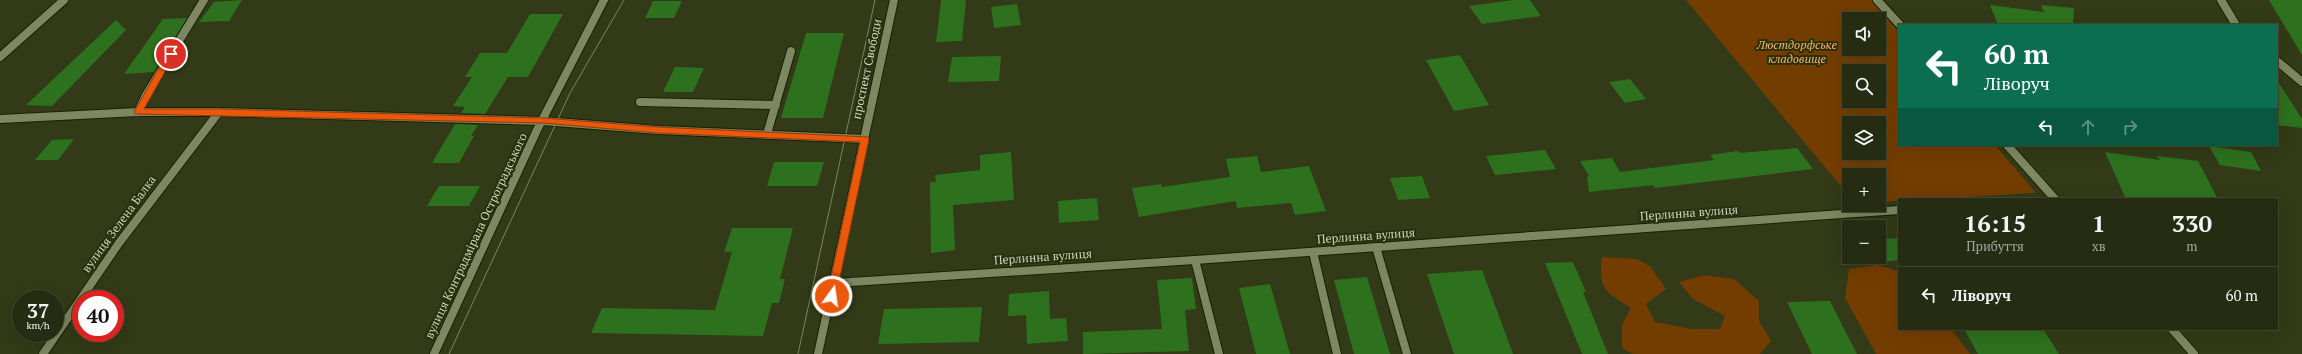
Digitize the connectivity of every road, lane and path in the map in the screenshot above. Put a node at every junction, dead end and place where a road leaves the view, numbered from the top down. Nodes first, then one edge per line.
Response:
1 (64, 0) edge
2 (204, 0) edge
3 (604, 0) edge
4 (894, 0) edge
5 (1877, 0) edge
6 (2221, 0) edge
7 (1899, 24) edge
8 (2235, 24) edge
9 (791, 51) dead end
10 (0, 57) edge
11 (2278, 62) edge
12 (2302, 82) edge
13 (640, 102) dead end
14 (776, 105) junction
15 (138, 112) junction
16 (219, 112) junction
17 (0, 120) edge
18 (543, 121) junction
19 (767, 134) junction
20 (865, 139) junction
21 (2008, 146) edge
22 (2054, 198) edge
23 (1898, 210) edge
24 (1376, 247) junction
25 (1313, 252) junction
26 (1195, 260) junction
27 (835, 283) junction
28 (2173, 330) edge
29 (43, 354) edge
30 (434, 354) edge
31 (818, 354) edge
32 (1219, 354) edge
33 (1337, 354) edge
34 (1408, 354) edge
35 (2194, 354) edge

1 - 10 street
2 - 15 street
3 - 18 street, вулиця Контрадмірала Остроградського
4 - 20 street, проспект Свободи
5 - 7 street
6 - 8 street
9 - 14 street
11 - 12 street
13 - 14 street
14 - 19 street
15 - 16 street
15 - 17 street
16 - 18 street
16 - 29 street, вулиця Зелена Балка
18 - 19 street
18 - 30 street, вулиця Контрадмірала Остроградського
19 - 20 street
20 - 27 street, проспект Свободи
21 - 22 street
23 - 24 street, Перлинна вулиця
24 - 25 street, Перлинна вулиця
24 - 34 street
25 - 26 street, Перлинна вулиця
25 - 33 street
26 - 27 street, Перлинна вулиця
26 - 32 street
27 - 31 street, проспект Свободи
28 - 35 street

